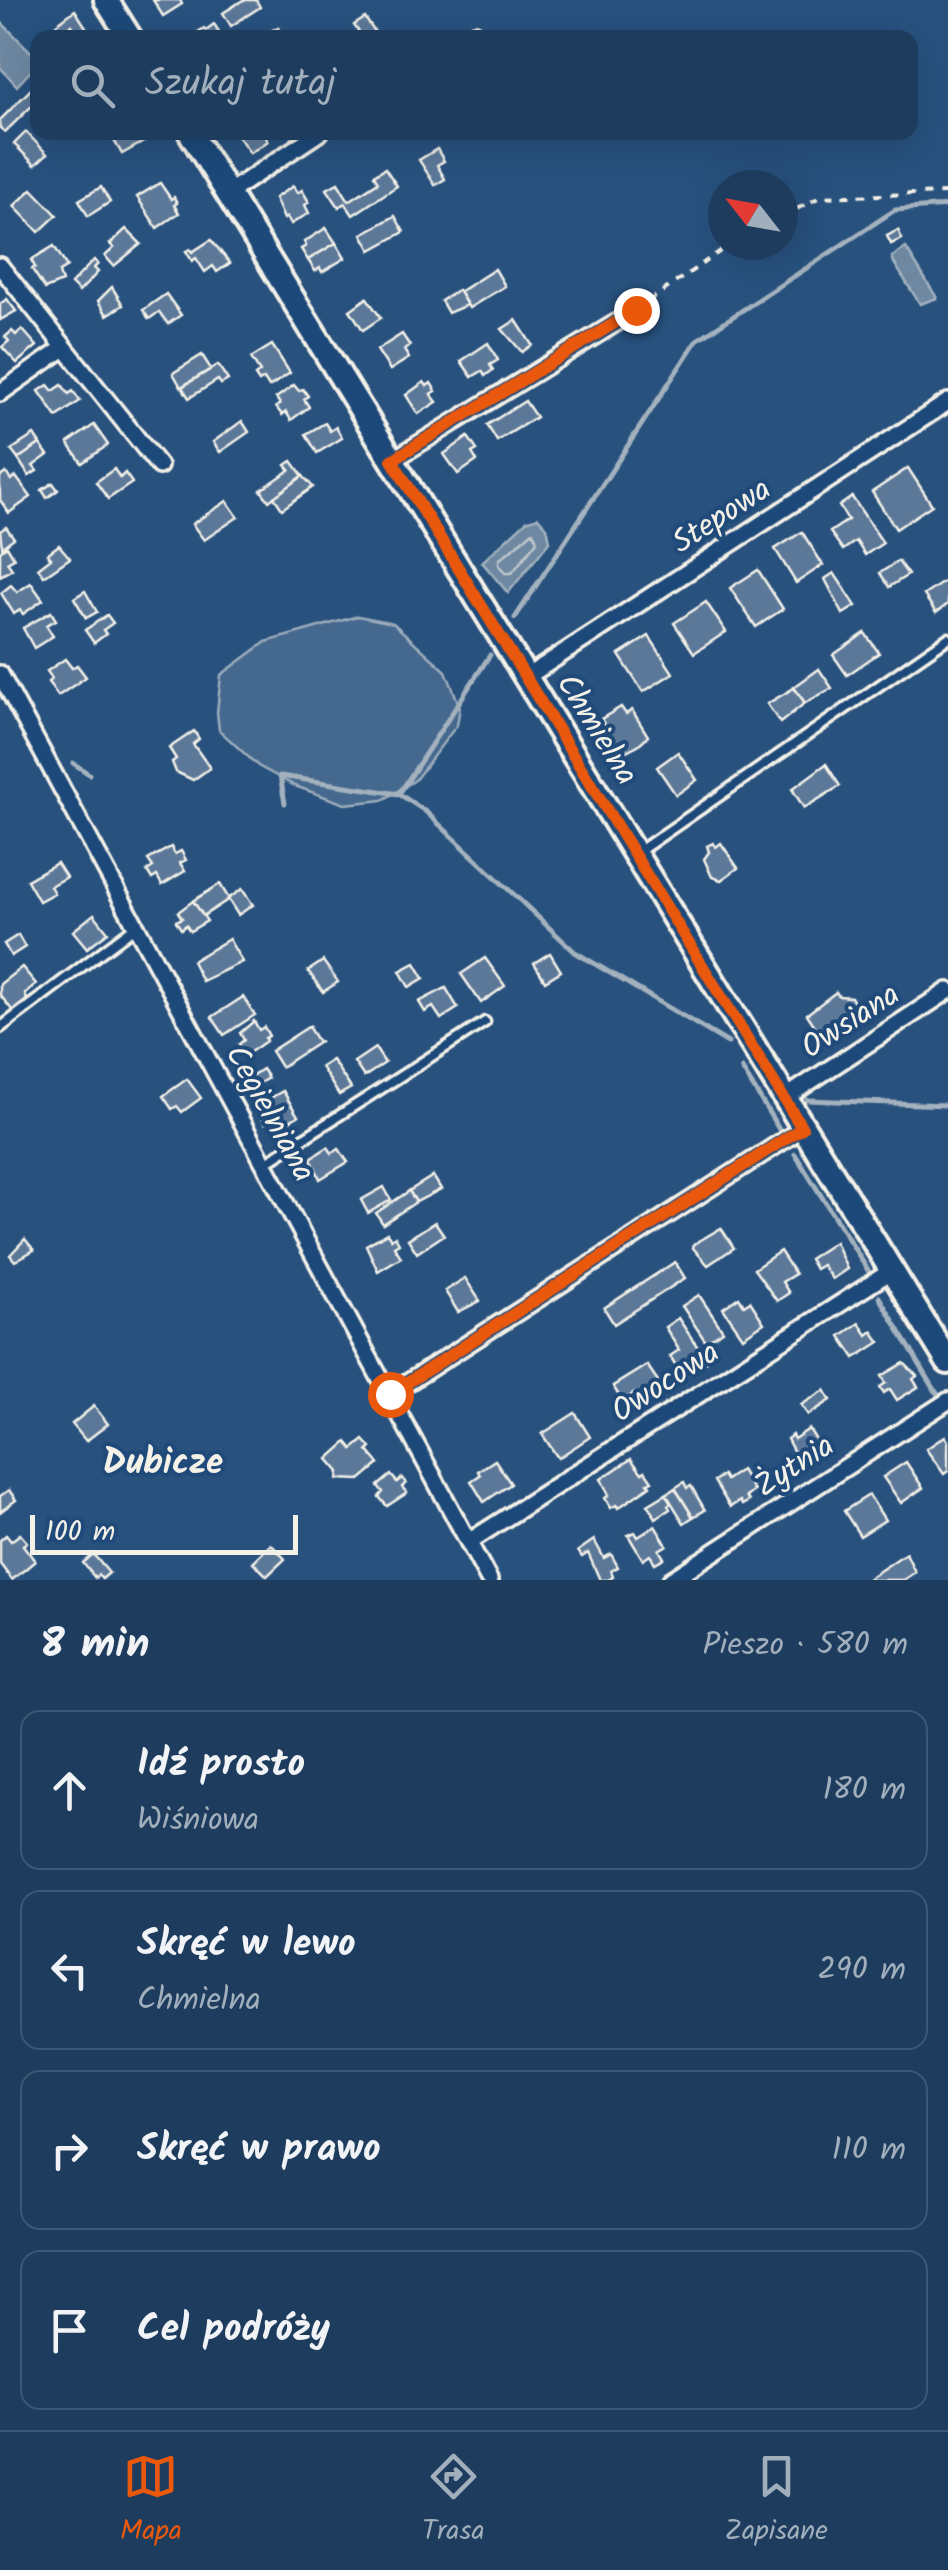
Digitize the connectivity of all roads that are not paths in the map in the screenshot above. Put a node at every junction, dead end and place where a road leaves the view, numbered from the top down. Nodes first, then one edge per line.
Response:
1 (106, 0) edge
2 (125, 30) edge
3 (195, 140) edge
4 (308, 140) edge
5 (228, 192) junction
6 (0, 266) edge
7 (636, 310) road end
8 (64, 348) junction
9 (0, 393) edge
10 (948, 402) edge
11 (392, 460) junction
12 (160, 466) dead end
13 (948, 638) edge
14 (0, 674) edge
15 (526, 678) junction
16 (634, 854) junction
17 (136, 926) junction
18 (948, 991) edge
19 (485, 1022) dead end
20 (0, 1028) edge
21 (785, 1098) junction
22 (802, 1128) junction
23 (265, 1163) junction
24 (891, 1271) junction
25 (948, 1362) edge
26 (390, 1394) junction
27 (948, 1401) edge
28 (470, 1542) junction
29 (489, 1580) edge
30 (671, 1580) edge

1 - 2 street
3 - 5 street, Chmielna
4 - 5 street
5 - 11 street, Chmielna
6 - 8 street
7 - 11 street
8 - 9 street
8 - 12 street
10 - 15 street, Stepowa
11 - 15 street, Chmielna
13 - 16 lane
14 - 17 street, Cegielniana
15 - 16 street, Chmielna
16 - 21 street, Chmielna
17 - 20 lane
17 - 23 street, Cegielniana
18 - 21 street, Owsiana
19 - 23 lane
21 - 22 street, Chmielna
22 - 24 street, Chmielna
22 - 26 street
23 - 26 street, Cegielniana
24 - 25 street, Chmielna
24 - 28 street, Owocowa
26 - 28 street, Cegielniana
27 - 30 street, Żytnia
28 - 29 street, Cegielniana

